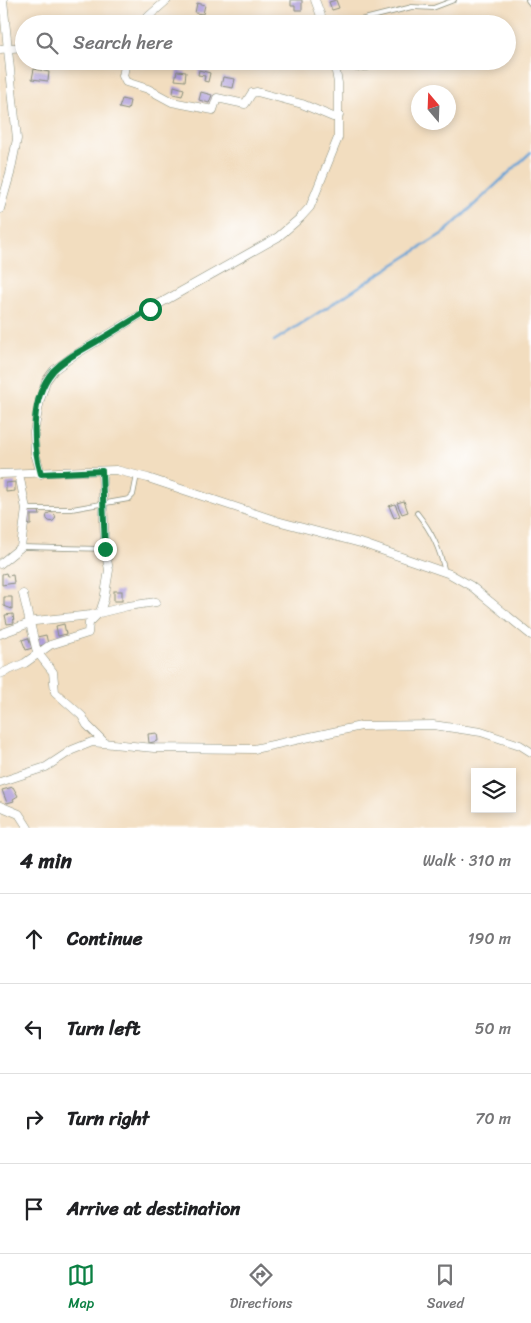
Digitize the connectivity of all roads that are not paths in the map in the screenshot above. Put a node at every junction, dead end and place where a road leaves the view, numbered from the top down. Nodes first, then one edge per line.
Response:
1 (3, 0) edge
2 (166, 0) edge
3 (315, 0) edge
4 (454, 0) edge
5 (528, 0) edge
6 (531, 4) edge
7 (150, 15) edge
8 (321, 15) edge
9 (378, 15) edge
10 (4, 49) edge
11 (124, 70) edge
12 (335, 70) edge
13 (339, 115) junction
14 (0, 209) edge
15 (102, 471) junction
16 (0, 474) edge
17 (19, 474) junction
18 (41, 474) junction
19 (136, 475) junction
20 (102, 503) junction
21 (26, 509) junction
22 (417, 512) dead end
23 (21, 546) junction
24 (105, 549) junction
25 (0, 564) edge
26 (445, 573) junction
27 (23, 594) dead end
28 (156, 602) dead end
29 (100, 612) junction
30 (31, 622) junction
31 (0, 634) edge
32 (531, 635) edge
33 (37, 652) junction
34 (0, 674) edge
35 (106, 743) junction
36 (531, 752) edge
37 (0, 782) edge
38 (0, 806) edge
39 (28, 828) edge

1 - 10 street
2 - 7 street
3 - 8 street
4 - 9 lane
5 - 6 lane
10 - 14 street
11 - 13 street
12 - 13 street
13 - 18 street
15 - 18 street
15 - 19 street
15 - 20 street
16 - 17 street
17 - 18 street
17 - 21 street
19 - 20 lane
19 - 26 street
20 - 21 lane
20 - 24 street
21 - 23 street
22 - 26 lane
23 - 24 lane
23 - 25 street
24 - 29 street
26 - 32 street
27 - 30 street
28 - 29 street
29 - 30 street
29 - 33 street
30 - 31 street
30 - 33 street
33 - 34 street
33 - 35 street
35 - 36 street
35 - 37 street
38 - 39 street

